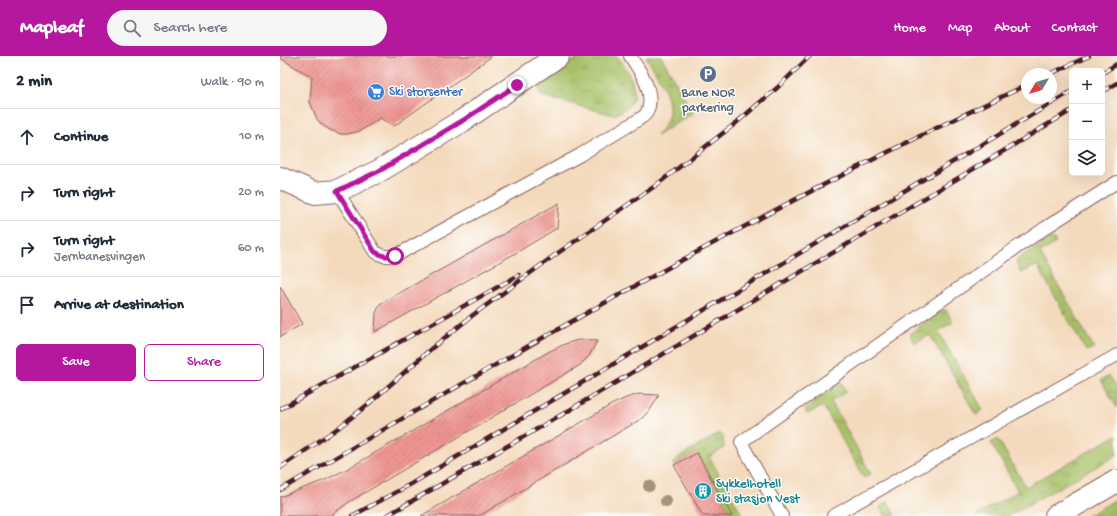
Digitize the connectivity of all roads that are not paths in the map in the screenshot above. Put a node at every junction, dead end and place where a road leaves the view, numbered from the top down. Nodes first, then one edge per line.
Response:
1 (558, 56) edge
2 (630, 56) edge
3 (280, 178) edge
4 (1117, 182) edge
5 (337, 191) junction
6 (1117, 355) edge
7 (1117, 481) edge
8 (782, 516) edge
9 (833, 516) edge
10 (1056, 516) edge

1 - 5 street
2 - 5 lane
3 - 5 street
4 - 8 lane
6 - 9 lane
7 - 10 street

